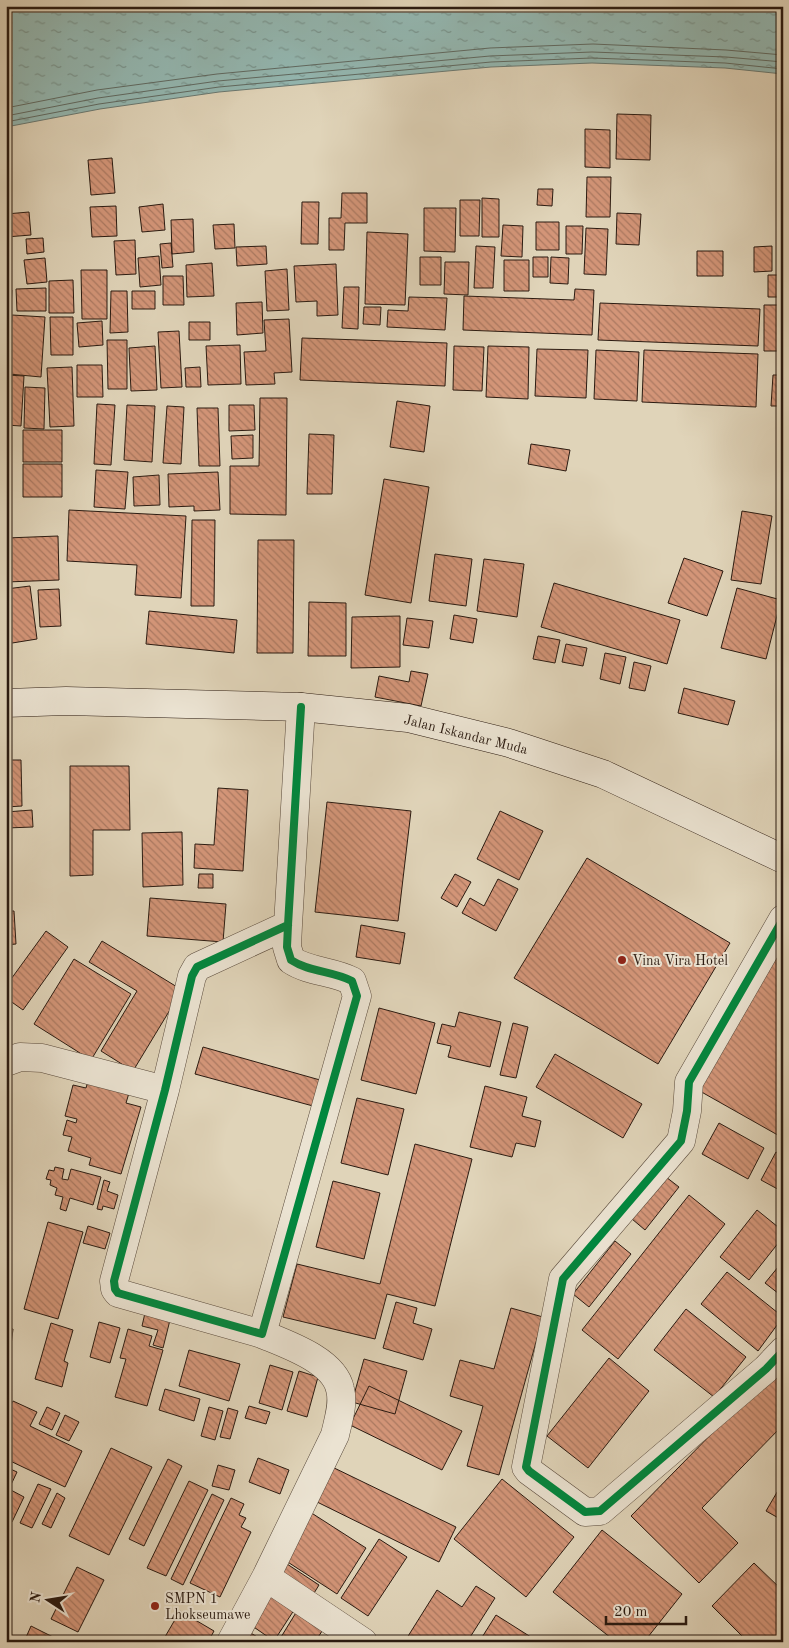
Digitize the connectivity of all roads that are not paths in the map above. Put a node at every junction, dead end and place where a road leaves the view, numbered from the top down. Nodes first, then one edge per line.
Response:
1 (6, 703) edge
2 (301, 707) junction
3 (783, 859) edge
4 (783, 919) edge
5 (288, 925) junction
6 (6, 1062) edge
7 (165, 1090) junction
8 (262, 1334) junction
9 (783, 1351) edge
10 (266, 1577) junction
11 (231, 1642) edge
12 (364, 1642) edge

1 - 2 street, Jalan Iskandar Muda
2 - 3 street, Jalan Iskandar Muda
2 - 5 street
4 - 9 street
5 - 7 street
5 - 8 street
6 - 7 street
7 - 8 street
8 - 10 street
10 - 11 street
10 - 12 street

